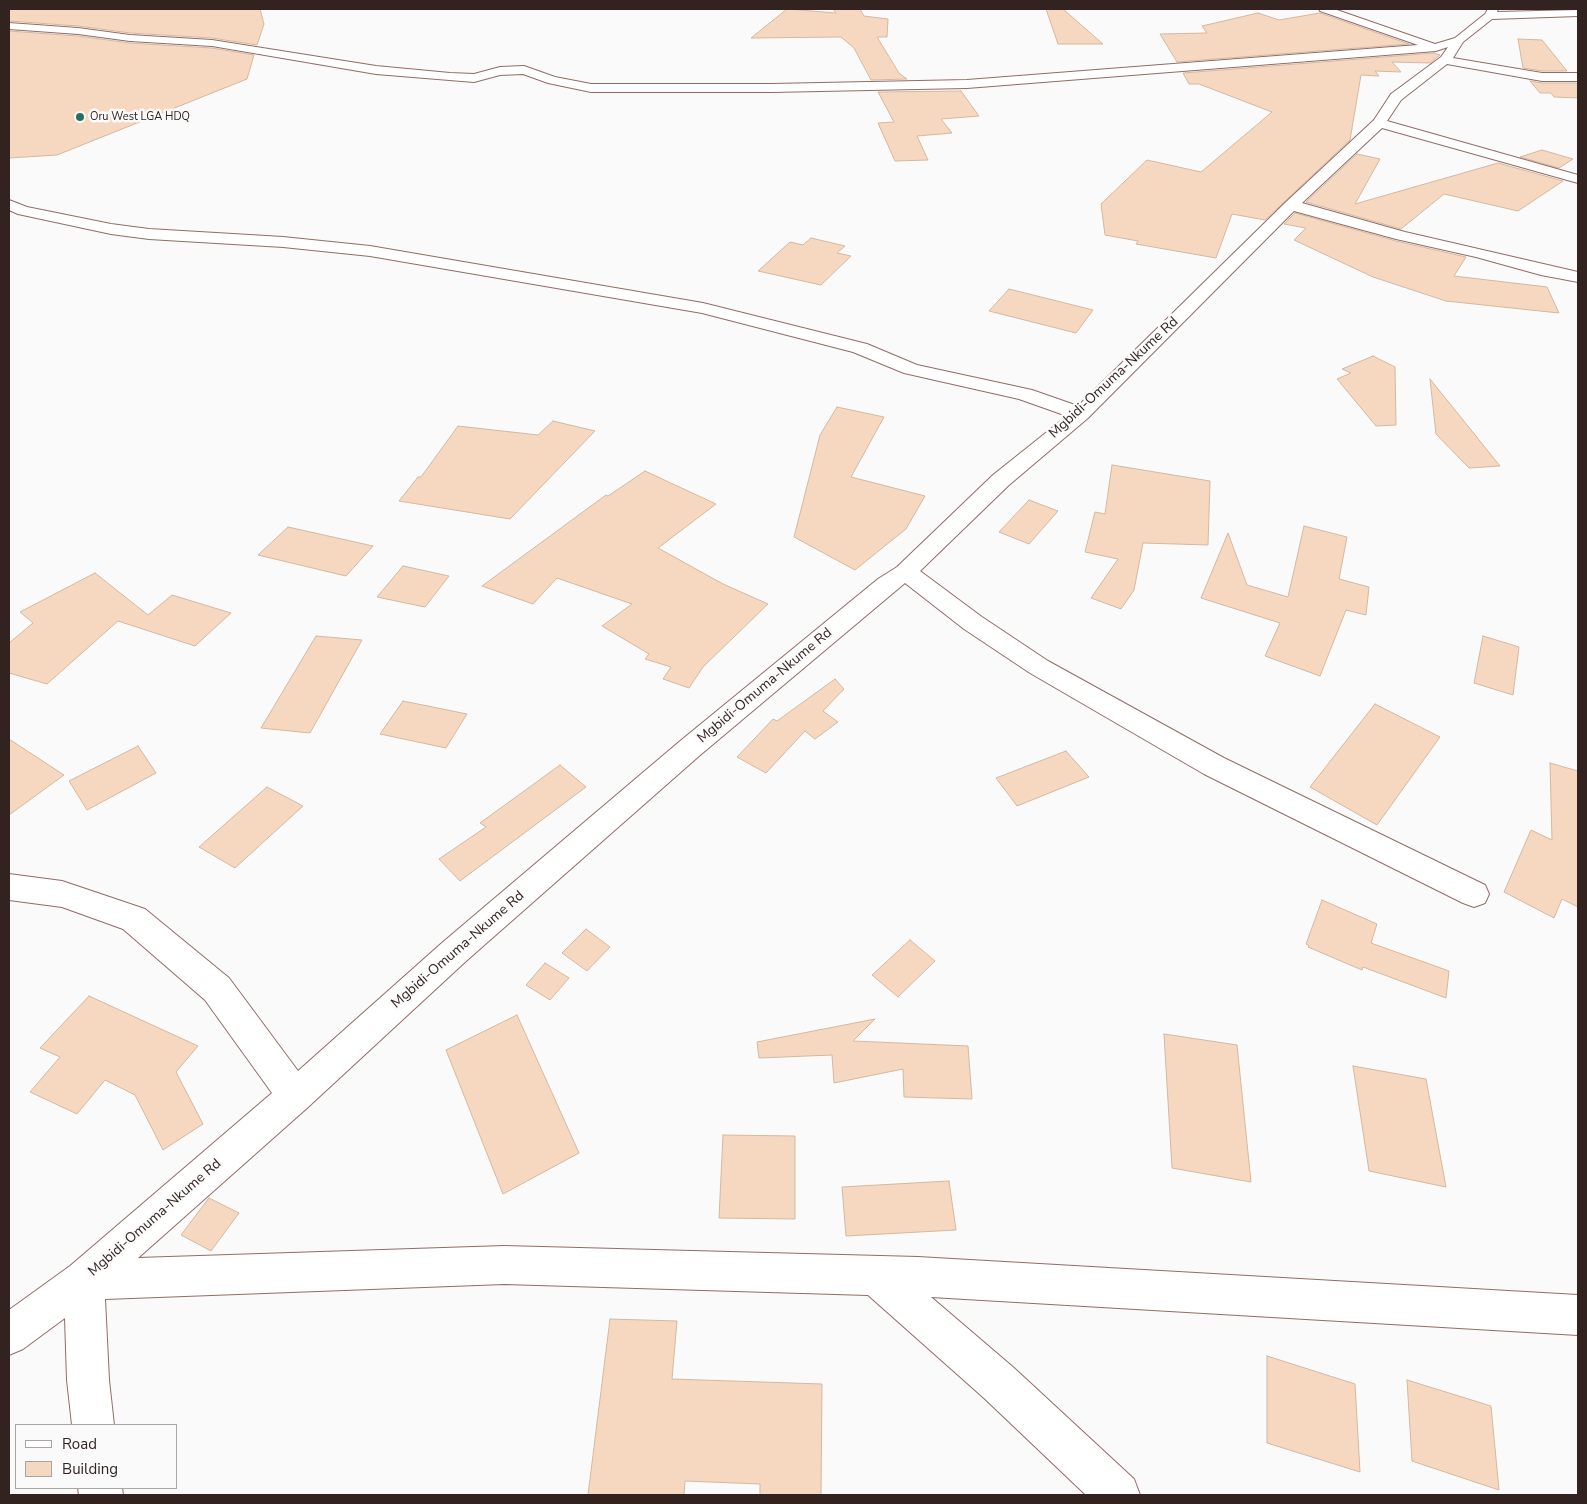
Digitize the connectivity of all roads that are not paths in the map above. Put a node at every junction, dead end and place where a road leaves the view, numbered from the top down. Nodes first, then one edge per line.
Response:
1 (1324, 9) edge
2 (1491, 13) edge
3 (1578, 13) edge
4 (9, 26) edge
5 (1446, 49) junction
6 (1578, 77) edge
7 (1379, 122) junction
8 (1578, 178) edge
9 (9, 205) edge
10 (1291, 205) junction
11 (1578, 277) edge
12 (1081, 414) junction
13 (905, 572) junction
14 (9, 887) edge
15 (1474, 894) dead end
16 (294, 1096) junction
17 (876, 1276) junction
18 (84, 1280) junction
19 (1578, 1315) edge
20 (9, 1335) edge
21 (93, 1424) edge
22 (1118, 1495) edge

1 - 5 street
2 - 3 street
2 - 5 street, Mgbidi-Omuma-Nkume Rd
4 - 5 street
5 - 6 street
5 - 7 street, Mgbidi-Omuma-Nkume Rd
7 - 8 street
7 - 10 street, Mgbidi-Omuma-Nkume Rd
9 - 12 street
10 - 11 street
10 - 12 street, Mgbidi-Omuma-Nkume Rd
12 - 13 street, Mgbidi-Omuma-Nkume Rd
13 - 15 street
13 - 16 street, Mgbidi-Omuma-Nkume Rd
14 - 16 street
16 - 18 street, Mgbidi-Omuma-Nkume Rd
17 - 18 street
17 - 19 street
17 - 22 street
18 - 20 street, Mgbidi-Omuma-Nkume Rd
18 - 21 street

